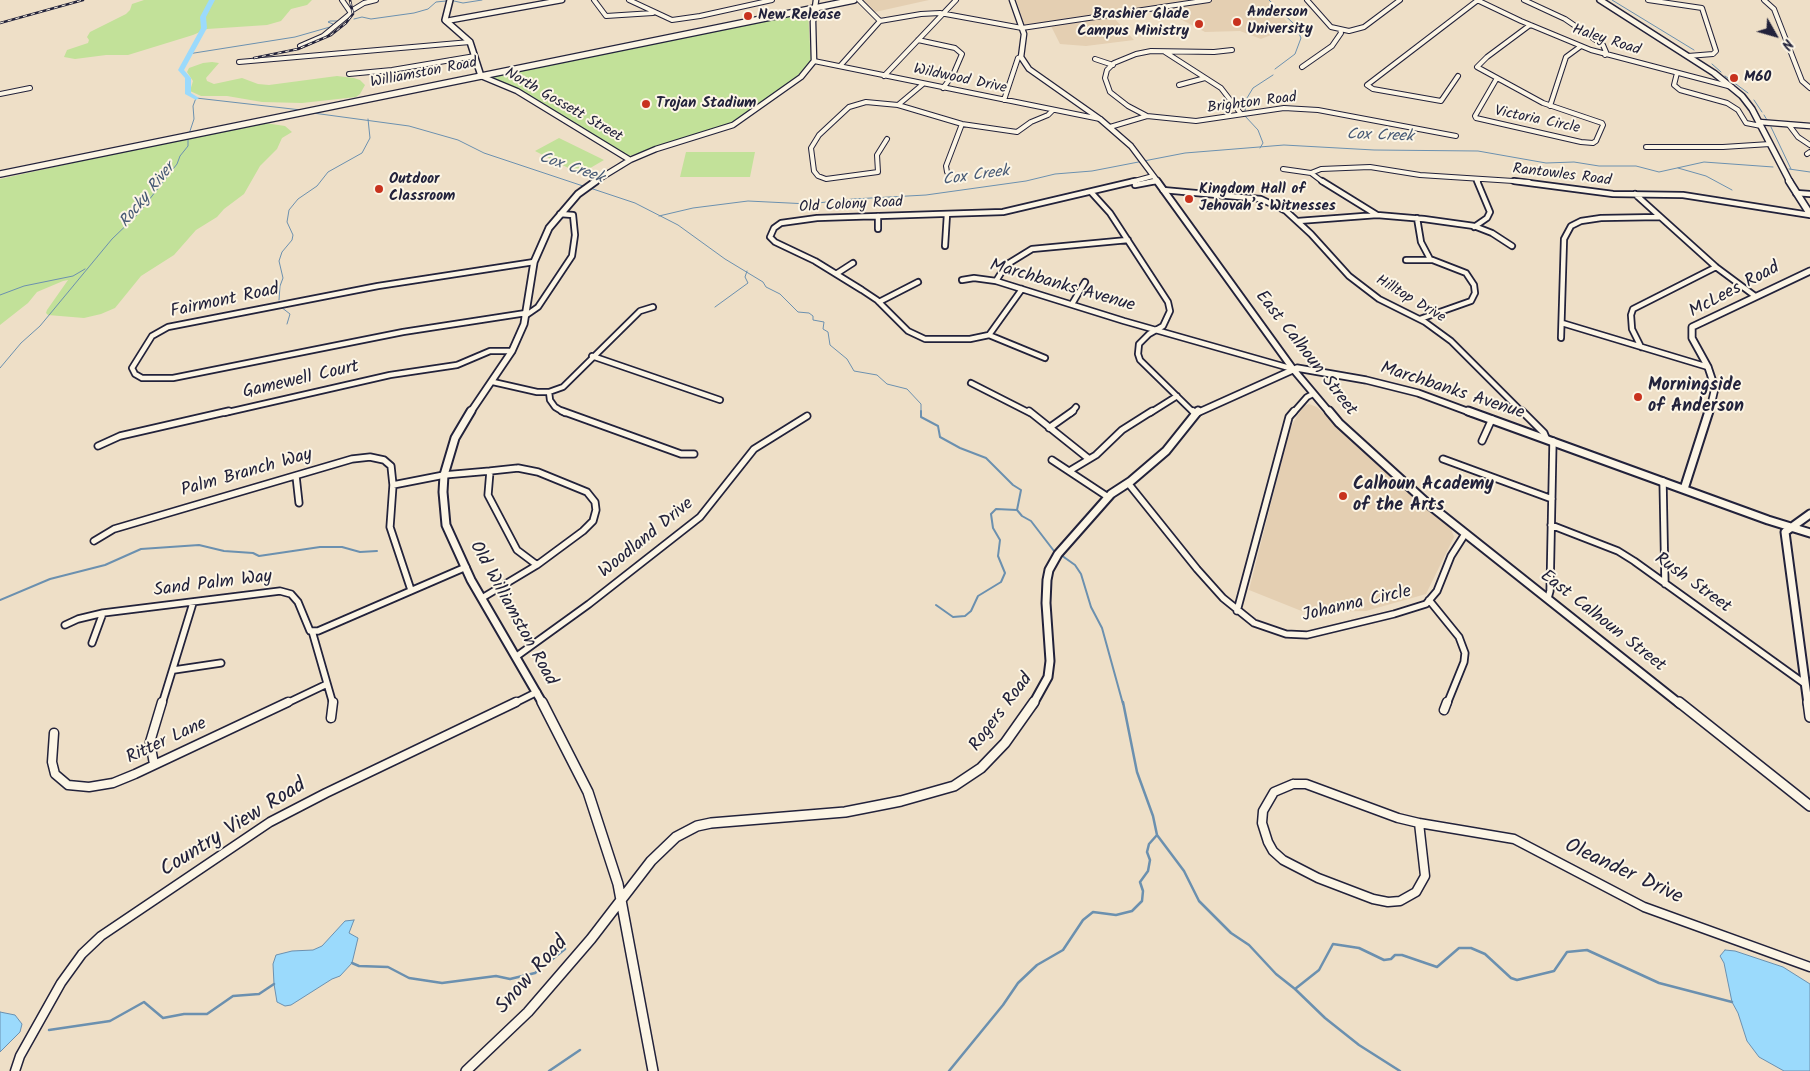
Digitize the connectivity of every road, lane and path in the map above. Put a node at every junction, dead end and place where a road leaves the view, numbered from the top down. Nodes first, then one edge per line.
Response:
1 (342, 0) edge
2 (373, 0) edge
3 (450, 0) edge
4 (562, 0) edge
5 (594, 0) edge
6 (642, 0) edge
7 (772, 0) edge
8 (816, 0) edge
9 (854, 0) edge
10 (859, 0) edge
11 (956, 0) edge
12 (1012, 0) edge
13 (1209, 0) edge
14 (1307, 0) edge
15 (1400, 0) edge
16 (1477, 0) edge
17 (1524, 0) edge
18 (1600, 0) edge
19 (1648, 0) edge
20 (1764, 0) edge
21 (631, 1) edge
22 (815, 8) junction
23 (351, 11) junction
24 (655, 13) junction
25 (943, 14) junction
26 (446, 21) junction
27 (880, 21) junction
28 (1530, 25) junction
29 (1022, 28) junction
30 (1340, 29) junction
31 (918, 40) junction
32 (470, 42) junction
33 (300, 46) dead end
34 (1581, 46) junction
35 (1232, 50) dead end
36 (1165, 52) junction
37 (1605, 55) junction
38 (475, 56) junction
39 (1688, 56) junction
40 (1021, 57) junction
41 (1095, 59) dead end
42 (814, 61) junction
43 (239, 62) dead end
44 (1113, 65) junction
45 (840, 66) junction
46 (1302, 67) dead end
47 (1677, 73) junction
48 (349, 74) dead end
49 (482, 76) junction
50 (884, 76) junction
51 (1458, 76) dead end
52 (1205, 78) junction
53 (1497, 78) junction
54 (923, 84) junction
55 (1179, 85) dead end
56 (1732, 87) junction
57 (30, 88) dead end
58 (943, 88) junction
59 (1810, 88) edge
60 (0, 94) edge
61 (1004, 100) junction
62 (898, 105) junction
63 (1550, 106) junction
64 (310, 110) joint
65 (1051, 110) junction
66 (1241, 114) junction
67 (284, 116) joint
68 (1147, 116) junction
69 (1100, 119) junction
70 (962, 124) junction
71 (1760, 124) junction
72 (1789, 125) junction
73 (1810, 126) edge
74 (1110, 127) junction
75 (202, 132) joint
76 (1456, 136) dead end
77 (887, 138) dead end
78 (1770, 144) junction
79 (1810, 145) edge
80 (1646, 148) dead end
81 (630, 160) junction
82 (1283, 169) dead end
83 (946, 172) dead end
84 (1310, 173) junction
85 (0, 174) edge
86 (1153, 176) junction
87 (1476, 179) junction
88 (1157, 181) junction
89 (1128, 184) junction
90 (1162, 190) junction
91 (1091, 192) junction
92 (1796, 193) junction
93 (1635, 194) junction
94 (1810, 194) edge
95 (560, 214) junction
96 (947, 214) junction
97 (1377, 215) junction
98 (1810, 215) edge
99 (878, 216) junction
100 (1660, 217) junction
101 (1416, 218) junction
102 (1298, 221) junction
103 (1474, 226) junction
104 (878, 229) dead end
105 (1128, 240) junction
106 (945, 246) dead end
107 (1512, 246) dead end
108 (1406, 260) dead end
109 (1432, 260) junction
110 (534, 262) junction
111 (853, 263) dead end
112 (1716, 267) junction
113 (1810, 271) edge
114 (836, 274) junction
115 (962, 280) dead end
116 (996, 281) junction
117 (918, 282) dead end
118 (1085, 282) dead end
119 (1022, 289) junction
120 (1755, 296) junction
121 (879, 302) junction
122 (1072, 304) junction
123 (653, 307) dead end
124 (526, 315) junction
125 (1420, 319) junction
126 (1562, 323) junction
127 (1158, 330) junction
128 (989, 336) junction
129 (1561, 338) dead end
130 (1641, 347) junction
131 (512, 350) junction
132 (592, 356) junction
133 (1045, 358) dead end
134 (1708, 367) junction
135 (1293, 369) junction
136 (493, 382) junction
137 (971, 383) dead end
138 (549, 392) junction
139 (1314, 394) junction
140 (1177, 396) junction
141 (720, 400) dead end
142 (1076, 407) dead end
143 (1196, 414) junction
144 (807, 416) dead end
145 (1492, 419) junction
146 (1049, 428) junction
147 (1546, 438) junction
148 (1482, 441) dead end
149 (1553, 441) junction
150 (98, 446) dead end
151 (694, 454) dead end
152 (1089, 459) junction
153 (1443, 459) dead end
154 (1052, 460) dead end
155 (1071, 470) junction
156 (490, 471) junction
157 (444, 475) junction
158 (296, 476) junction
159 (1663, 481) junction
160 (1128, 483) junction
161 (392, 485) junction
162 (1684, 489) junction
163 (1108, 497) junction
164 (1552, 499) junction
165 (299, 503) dead end
166 (1810, 514) edge
167 (1550, 526) junction
168 (1790, 527) junction
169 (1465, 534) junction
170 (1810, 534) edge
171 (94, 541) dead end
172 (536, 565) junction
173 (466, 567) junction
174 (1665, 584) junction
175 (411, 590) junction
176 (482, 598) junction
177 (1548, 598) junction
178 (1429, 600) junction
179 (193, 602) junction
180 (1237, 611) junction
181 (103, 614) junction
182 (65, 625) dead end
183 (312, 631) junction
184 (92, 643) dead end
185 (517, 656) junction
186 (221, 663) dead end
187 (174, 670) junction
188 (327, 684) junction
189 (1807, 689) edge
190 (537, 692) junction
191 (1444, 710) dead end
192 (1810, 717) edge
193 (332, 718) dead end
194 (54, 733) dead end
195 (154, 764) junction
196 (1810, 806) edge
197 (1419, 823) junction
198 (621, 899) junction
199 (1810, 967) edge
200 (15, 1071) edge
201 (466, 1071) edge
202 (653, 1071) edge

1 - 23 street
2 - 23 street
3 - 26 main road
4 - 26 street
5 - 24 street
6 - 21 street
7 - 24 street
8 - 22 street
9 - 22 main road, Williamston Road
10 - 27 street
11 - 25 street
12 - 29 street
13 - 29 street
14 - 30 street
15 - 30 street
16 - 28 street, Haley Road
16 - 51 street
17 - 37 street
18 - 39 main road
19 - 39 street
20 - 59 street
21 - 24 street
22 - 42 street
22 - 49 main road, Williamston Road
23 - 33 street
25 - 27 street
25 - 29 street
25 - 31 street
26 - 32 main road, North Gossett Street
27 - 45 street
28 - 34 street, Haley Road
28 - 53 street
29 - 40 street
30 - 46 street
31 - 50 street
31 - 58 street
32 - 38 main road, North Gossett Street
32 - 43 street
34 - 37 street, Haley Road
34 - 63 street
35 - 36 street
36 - 44 street
36 - 52 street
37 - 47 street, Haley Road
38 - 48 street
38 - 49 main road, North Gossett Street
39 - 56 main road
40 - 61 street
40 - 69 street, East Calhoun Street
41 - 44 street
42 - 45 street, Wildwood Drive
42 - 81 street, Old Williamston Road
44 - 68 street
45 - 50 street, Wildwood Drive
47 - 56 street, Haley Road
47 - 71 street
49 - 64 main road, Williamston Road
49 - 81 street, North Gossett Street
50 - 54 street, Wildwood Drive
52 - 55 street
52 - 66 street
53 - 63 street, Victoria Circle
53 - 63 street, Victoria Circle
54 - 58 street, Wildwood Drive
54 - 62 street
56 - 71 main road
57 - 60 street
58 - 61 street, Wildwood Drive
61 - 65 street, Wildwood Drive
62 - 70 street
62 - 77 street
64 - 67 main road, Williamston Road
65 - 69 street, Wildwood Drive
65 - 70 street
66 - 68 street, Brighton Road
66 - 76 street, Brighton Road
67 - 75 main road, Williamston Road
68 - 74 street, Brighton Road
69 - 74 street, East Calhoun Street
70 - 83 street
71 - 72 street
71 - 78 main road
72 - 73 street
72 - 79 street
74 - 86 street, East Calhoun Street
75 - 85 main road, Williamston Road
78 - 80 street
78 - 92 main road
81 - 95 street, Old Williamston Road
82 - 84 street
84 - 87 street, Rantowles Road
84 - 97 street
86 - 88 street, East Calhoun Street
86 - 89 street, Old Colony Road
87 - 93 street, Rantowles Road
87 - 103 street
88 - 89 street, Old Colony Road
88 - 90 street, East Calhoun Street
89 - 91 street, Old Colony Road
90 - 102 street, Hilltop Drive
90 - 135 street, East Calhoun Street
91 - 96 street, Old Colony Road
91 - 105 street
92 - 94 street
92 - 98 main road
93 - 98 street, Rantowles Road
93 - 100 street
95 - 110 street, Old Williamston Road
95 - 124 street
96 - 99 street, Old Colony Road
96 - 106 street
97 - 101 street
97 - 102 street
99 - 104 street
99 - 114 street, Old Colony Road
100 - 112 street
100 - 126 street
101 - 103 street
101 - 109 street
102 - 125 street, Hilltop Drive
103 - 107 street
105 - 116 street
105 - 127 street
108 - 109 street
109 - 125 street
110 - 124 street, Old Williamston Road
110 - 124 street, Fairmont Road
111 - 114 street
112 - 120 street
112 - 130 street
113 - 120 street, McLees Road
114 - 121 street, Old Colony Road
115 - 116 street, Marchbanks Avenue
116 - 119 street, Marchbanks Avenue
117 - 121 street
118 - 122 street
119 - 122 street, Marchbanks Avenue
119 - 128 street
120 - 134 street, McLees Road
121 - 128 street, Old Colony Road
122 - 127 street, Marchbanks Avenue
123 - 132 street
124 - 131 street, Old Williamston Road
125 - 147 street, Hilltop Drive
126 - 129 street
126 - 130 street
127 - 135 street, Marchbanks Avenue
127 - 140 street
128 - 133 street
130 - 134 street
131 - 136 street, Old Williamston Road
131 - 150 street, Gamewell Court
132 - 138 street
132 - 141 street
134 - 162 street, McLees Road
135 - 139 street, East Calhoun Street
135 - 143 street, Rogers Road
135 - 145 street, Marchbanks Avenue
136 - 138 street
136 - 157 street, Old Williamston Road
137 - 146 street
138 - 151 street
139 - 169 street, East Calhoun Street
139 - 180 street
140 - 143 street
140 - 152 street
142 - 146 street
143 - 160 street, Rogers Road
144 - 185 street, Woodland Drive
145 - 147 street, Marchbanks Avenue
145 - 148 street
146 - 152 street
147 - 149 street, Marchbanks Avenue
149 - 159 street, Marchbanks Avenue
149 - 164 street
152 - 155 street
153 - 164 street
154 - 155 street
155 - 163 street
156 - 157 street
156 - 172 street
156 - 172 street
157 - 161 street
157 - 173 street, Old Williamston Road
158 - 161 street, Palm Branch Way
158 - 165 street
158 - 171 street, Palm Branch Way
159 - 162 street, Marchbanks Avenue
159 - 174 street
160 - 163 street, Rogers Road
160 - 180 street, Johanna Circle
161 - 175 street, Palm Branch Way
162 - 168 street, Marchbanks Avenue
163 - 198 street, Rogers Road
164 - 167 street
166 - 168 street
167 - 174 street, Rush Street
167 - 177 street
168 - 170 street, Marchbanks Avenue
168 - 189 street
169 - 177 street, East Calhoun Street
169 - 178 street, Johanna Circle
172 - 176 street
173 - 175 street
173 - 176 street, Old Williamston Road
174 - 189 street, Rush Street
175 - 183 street
176 - 185 street, Old Williamston Road
177 - 196 street, East Calhoun Street
178 - 180 street, Johanna Circle
178 - 191 street
179 - 181 street, Sand Palm Way
179 - 183 street, Sand Palm Way
179 - 187 street
181 - 182 street, Sand Palm Way
181 - 184 street
183 - 188 street, Sand Palm Way
185 - 190 street, Old Williamston Road
186 - 187 street
187 - 195 street
188 - 193 street, Sand Palm Way
188 - 195 street, Ritter Lane
189 - 192 street
190 - 198 street, Old Williamston Road
190 - 200 street, Country View Road
194 - 195 street, Ritter Lane
197 - 197 street, Oleander Drive
197 - 199 street, Oleander Drive
198 - 201 street, Snow Road
198 - 202 street, Old Williamston Road

